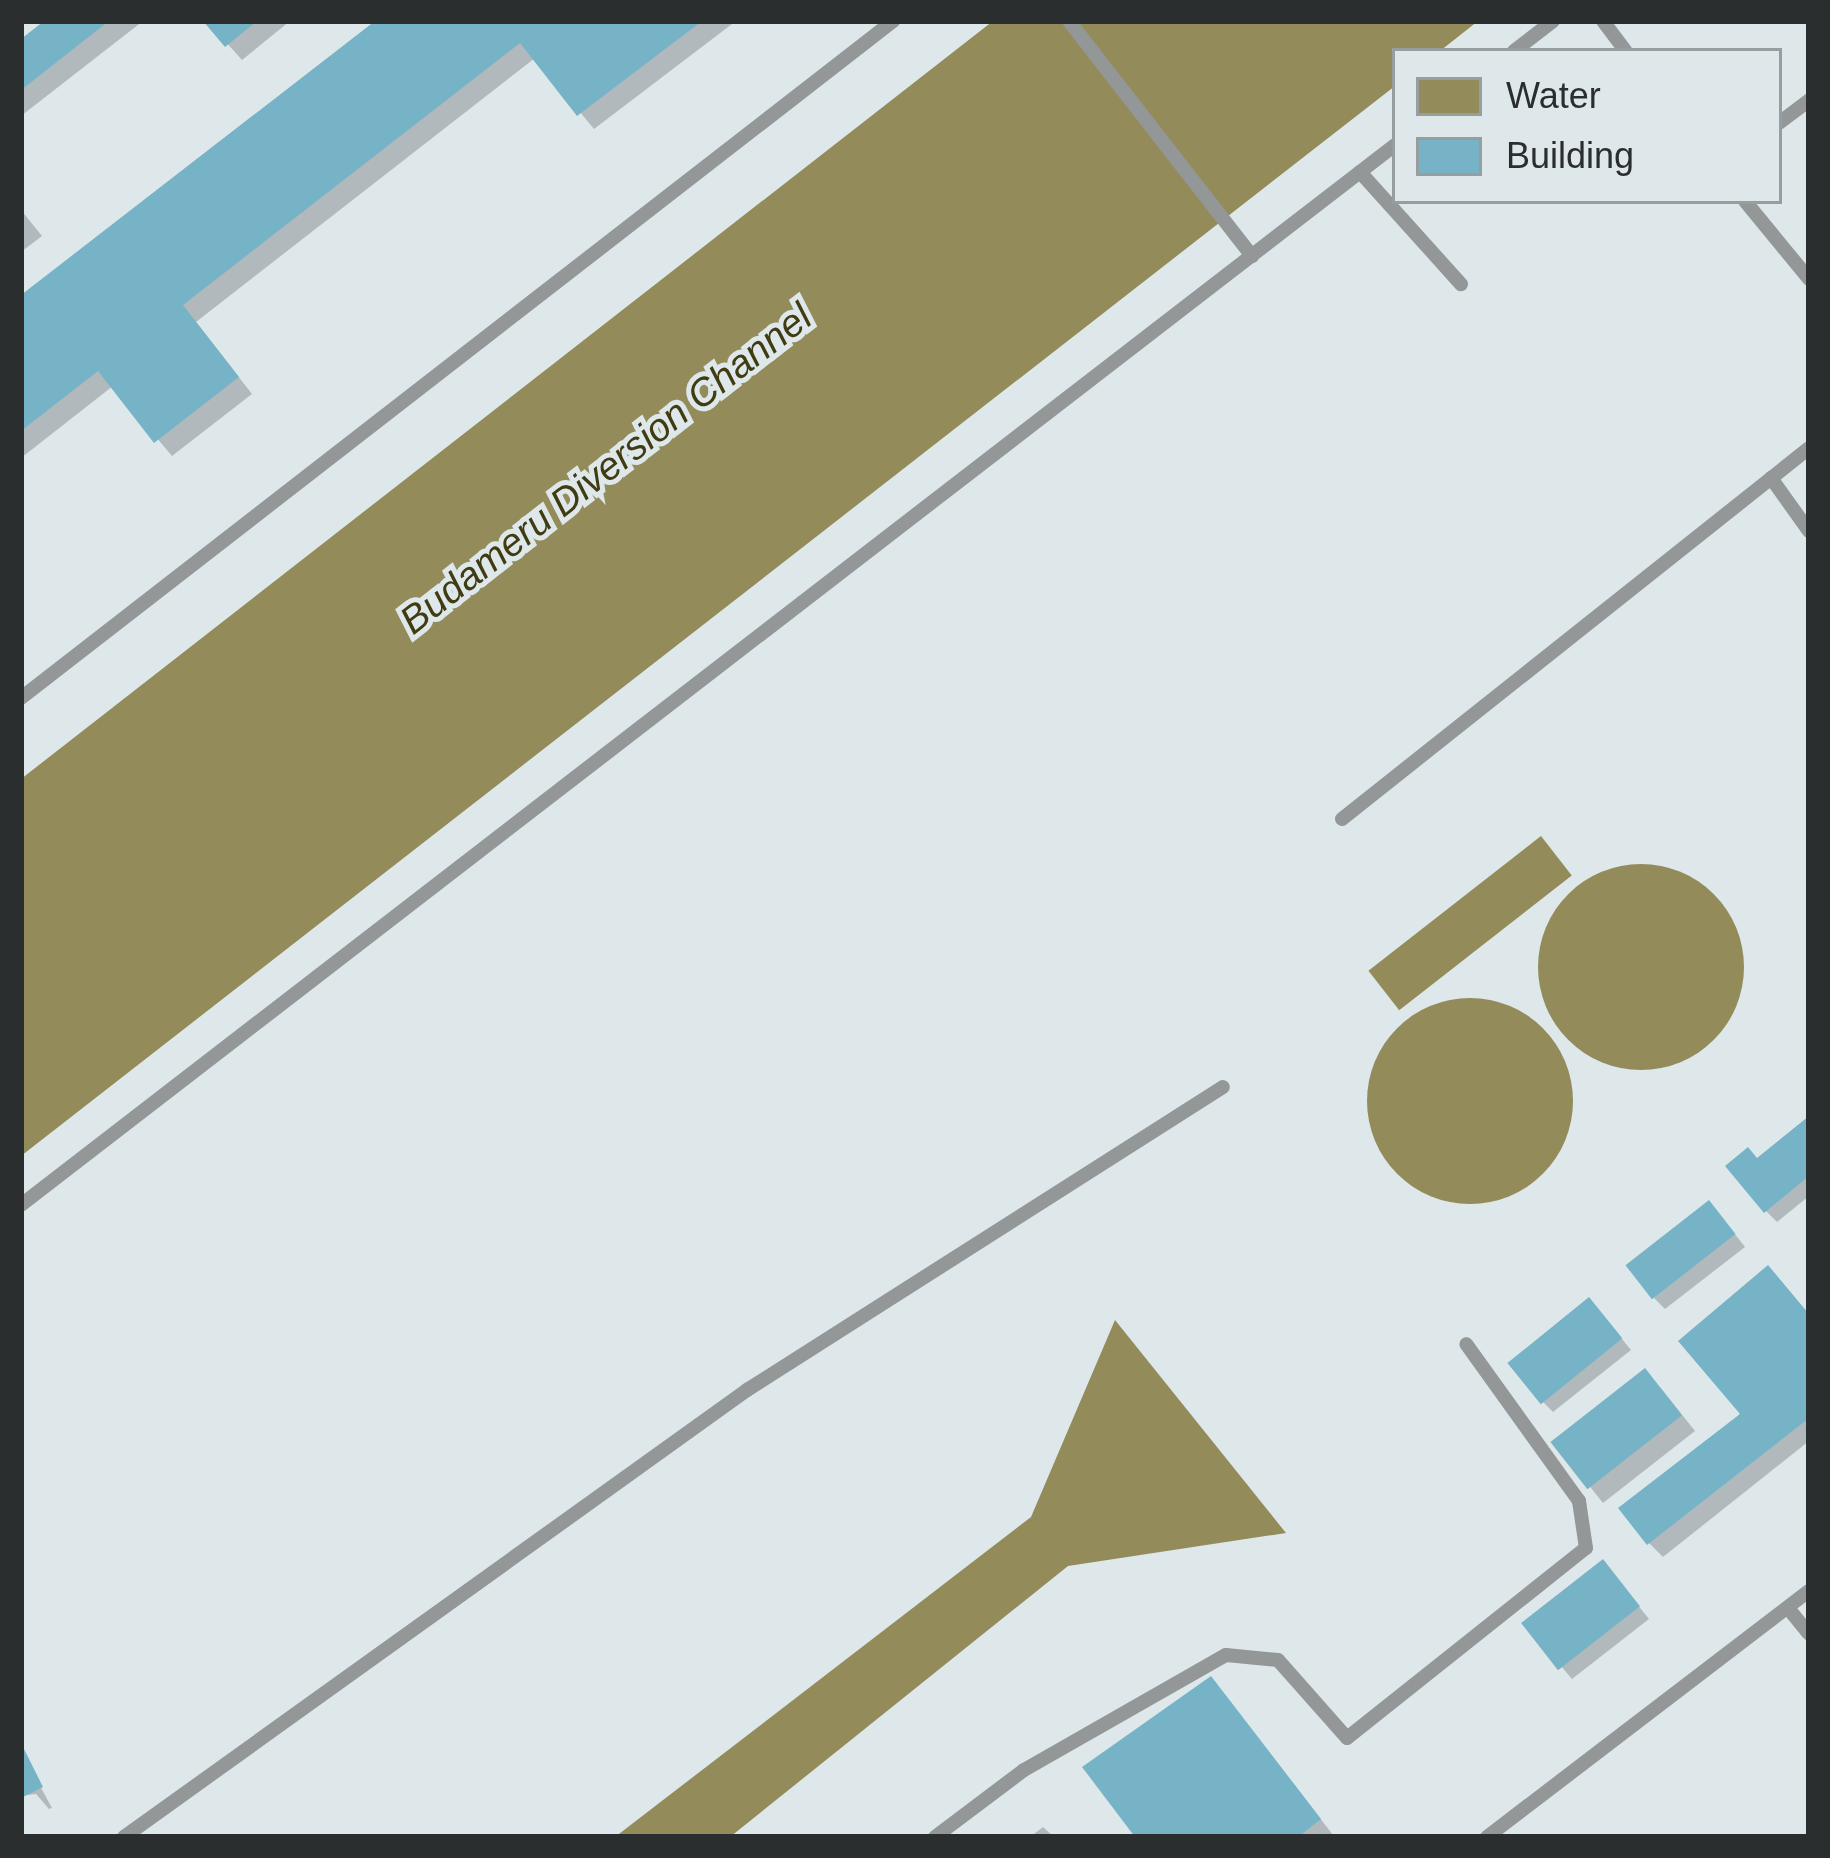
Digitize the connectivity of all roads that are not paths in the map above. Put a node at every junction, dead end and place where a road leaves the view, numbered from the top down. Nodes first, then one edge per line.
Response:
1 (893, 21) edge
2 (1069, 21) edge
3 (1552, 21) edge
4 (1603, 21) edge
5 (1518, 48) edge
6 (1624, 48) edge
7 (1809, 100) edge
8 (1782, 121) edge
9 (1392, 147) edge
10 (1360, 172) junction
11 (1746, 204) edge
12 (1252, 256) junction
13 (1809, 279) edge
14 (1461, 284) dead end
15 (1809, 448) edge
16 (1771, 478) junction
17 (1809, 531) edge
18 (21, 698) edge
19 (1342, 819) dead end
20 (1223, 1087) dead end
21 (21, 1205) edge
22 (1466, 1344) dead end
23 (1809, 1592) edge
24 (1788, 1608) junction
25 (1809, 1634) edge
26 (124, 1837) edge
27 (935, 1837) edge
28 (1487, 1837) edge

1 - 18 lane
2 - 12 lane
3 - 5 lane
4 - 6 lane
7 - 8 lane
9 - 10 lane
10 - 12 lane
10 - 14 lane
11 - 13 lane
12 - 21 lane
15 - 16 lane
16 - 17 lane
16 - 19 lane
20 - 26 lane
22 - 27 lane
23 - 24 lane
24 - 25 lane
24 - 28 lane

